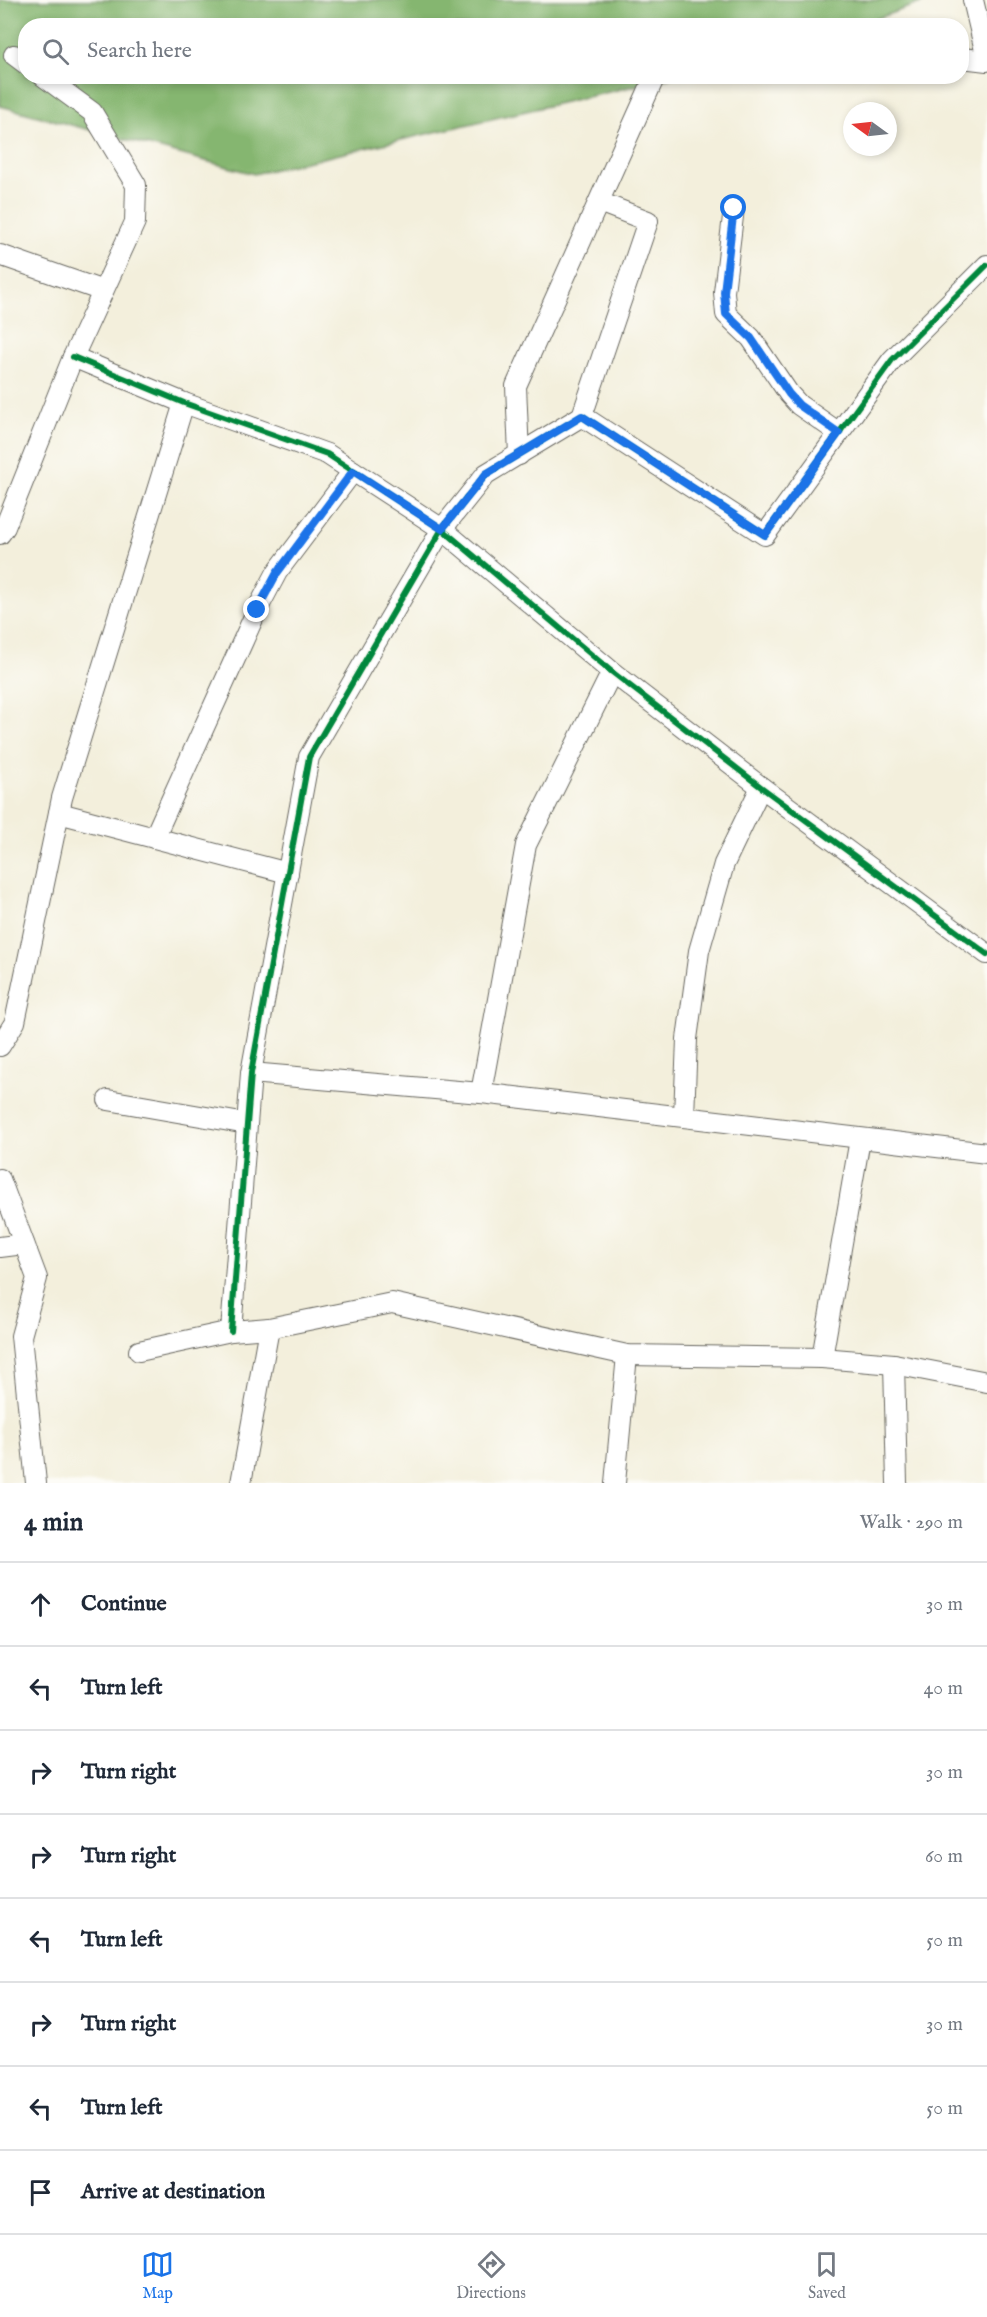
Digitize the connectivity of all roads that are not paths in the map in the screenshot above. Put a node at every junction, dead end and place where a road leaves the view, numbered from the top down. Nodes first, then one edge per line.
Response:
1 (973, 0) edge
2 (969, 59) edge
3 (987, 60) edge
4 (55, 84) edge
5 (651, 84) edge
6 (599, 202) junction
7 (734, 208) dead end
8 (0, 255) edge
9 (987, 265) edge
10 (103, 291) junction
11 (73, 357) junction
12 (184, 403) junction
13 (582, 416) junction
14 (839, 433) junction
15 (519, 455) junction
16 (353, 471) junction
17 (2, 528) edge
18 (442, 529) junction
19 (612, 672) junction
20 (761, 788) junction
21 (59, 813) junction
22 (154, 838) junction
23 (288, 873) junction
24 (987, 954) edge
25 (0, 1046) edge
26 (251, 1073) junction
27 (481, 1093) junction
28 (108, 1100) dead end
29 (684, 1116) junction
30 (247, 1124) junction
31 (860, 1139) junction
32 (987, 1153) edge
33 (0, 1179) edge
34 (24, 1244) junction
35 (0, 1247) edge
36 (268, 1328) junction
37 (231, 1331) junction
38 (139, 1351) dead end
39 (627, 1355) junction
40 (822, 1358) junction
41 (894, 1364) junction
42 (987, 1382) edge
43 (36, 1483) edge
44 (241, 1483) edge
45 (615, 1483) edge
46 (897, 1483) edge

1 - 3 street
2 - 3 street
4 - 10 street
5 - 6 street
6 - 13 street
6 - 15 street
7 - 14 street
8 - 10 street
9 - 14 street
10 - 11 street
11 - 12 street
11 - 17 street
12 - 16 street
12 - 21 street
13 - 14 street
13 - 15 street
15 - 18 street
16 - 18 street
16 - 22 street
18 - 19 street
18 - 23 street
19 - 20 street
19 - 27 street
20 - 24 street
20 - 29 street
21 - 22 street
21 - 25 street
22 - 23 street
23 - 26 street
26 - 27 street
26 - 30 street
27 - 29 street
28 - 30 street
29 - 31 street
30 - 37 street
31 - 32 street
31 - 40 street
33 - 34 street
34 - 35 street
34 - 43 street
36 - 37 street
36 - 39 street
36 - 44 street
37 - 38 street
39 - 40 street
39 - 45 street
40 - 41 street
41 - 42 street
41 - 46 street

